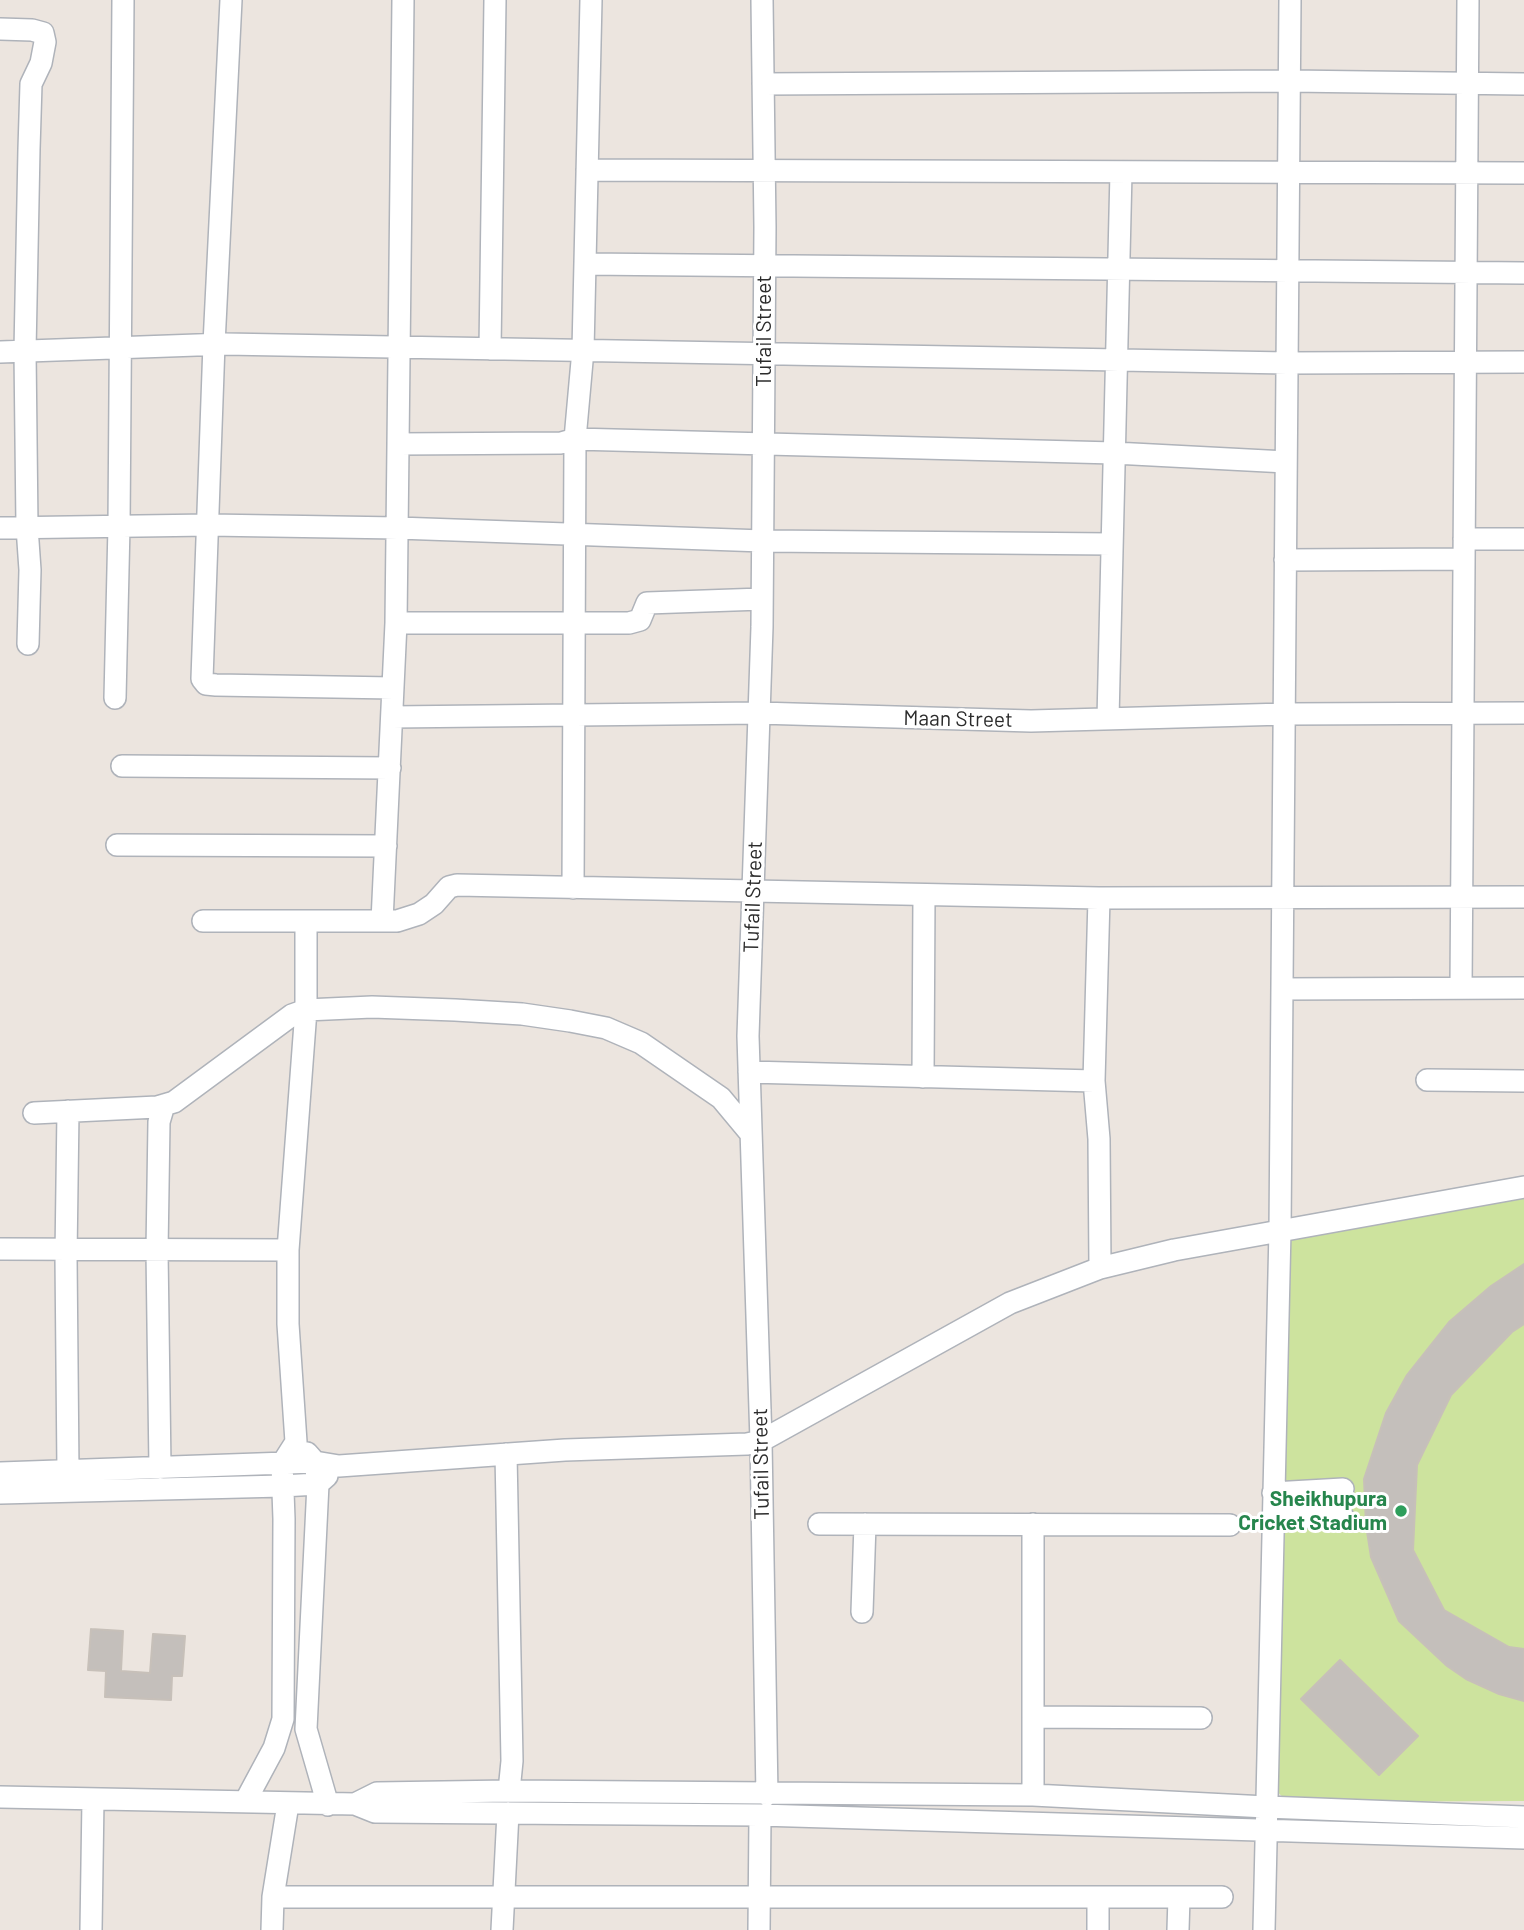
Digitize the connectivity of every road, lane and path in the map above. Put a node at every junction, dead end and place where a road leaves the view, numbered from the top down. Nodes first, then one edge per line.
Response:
1 (123, 0) edge
2 (231, 0) edge
3 (403, 0) edge
4 (495, 0) edge
5 (591, 0) edge
6 (762, 0) edge
7 (1290, 0) edge
8 (1468, 0) edge
9 (0, 29) edge
10 (1289, 81) junction
11 (1467, 83) junction
12 (763, 84) junction
13 (1524, 84) edge
14 (587, 170) junction
15 (764, 170) junction
16 (1288, 171) junction
17 (1121, 172) junction
18 (1467, 172) junction
19 (1524, 173) edge
20 (585, 264) junction
21 (765, 265) junction
22 (1118, 269) junction
23 (1288, 270) junction
24 (1466, 272) junction
25 (1524, 273) edge
26 (214, 344) junction
27 (400, 347) junction
28 (119, 348) junction
29 (490, 349) junction
30 (583, 350) junction
31 (25, 351) junction
32 (0, 352) edge
33 (764, 354) junction
34 (1116, 360) junction
35 (1465, 362) junction
36 (1524, 362) edge
37 (1287, 363) junction
38 (575, 439) junction
39 (398, 444) junction
40 (764, 444) junction
41 (1114, 453) junction
42 (1286, 462) junction
43 (209, 525) junction
44 (119, 526) junction
45 (0, 527) edge
46 (27, 527) junction
47 (398, 528) junction
48 (575, 535) junction
49 (1524, 539) edge
50 (763, 541) junction
51 (1112, 544) junction
52 (1464, 549) junction
53 (1285, 559) junction
54 (762, 599) junction
55 (396, 623) junction
56 (575, 623) junction
57 (28, 644) dead end
58 (393, 688) junction
59 (115, 698) dead end
60 (1464, 712) junction
61 (759, 713) junction
62 (1524, 713) edge
63 (1285, 714) junction
64 (575, 715) junction
65 (392, 717) junction
66 (1108, 719) junction
67 (122, 766) dead end
68 (390, 768) junction
69 (117, 845) dead end
70 (386, 846) junction
71 (573, 888) junction
72 (753, 891) junction
73 (924, 895) junction
74 (1462, 896) junction
75 (1524, 897) edge
76 (1099, 898) junction
77 (1283, 898) junction
78 (382, 920) junction
79 (203, 921) dead end
80 (306, 921) junction
81 (1524, 988) edge
82 (1282, 989) junction
83 (1461, 989) junction
84 (306, 1010) junction
85 (749, 1072) junction
86 (923, 1077) junction
87 (1427, 1080) dead end
88 (1524, 1080) edge
89 (1094, 1081) junction
90 (164, 1105) junction
91 (68, 1111) junction
92 (34, 1112) dead end
93 (751, 1135) junction
94 (1524, 1187) edge
95 (1280, 1230) junction
96 (0, 1249) edge
97 (66, 1249) junction
98 (288, 1250) junction
99 (157, 1251) junction
100 (1100, 1268) junction
101 (761, 1441) junction
102 (296, 1442) junction
103 (506, 1454) junction
104 (315, 1462) junction
105 (282, 1464) junction
106 (339, 1466) junction
107 (160, 1468) junction
108 (68, 1472) junction
109 (0, 1473) edge
110 (318, 1484) junction
111 (282, 1486) junction
112 (1343, 1489) dead end
113 (0, 1493) edge
114 (1273, 1493) junction
115 (1272, 1517) junction
116 (1343, 1517) dead end
117 (819, 1524) dead end
118 (865, 1524) junction
119 (1033, 1524) junction
120 (1230, 1525) dead end
121 (862, 1612) dead end
122 (1033, 1717) junction
123 (1201, 1718) dead end
124 (509, 1791) junction
125 (767, 1795) junction
126 (1033, 1795) junction
127 (0, 1797) edge
128 (93, 1799) junction
129 (245, 1802) junction
130 (288, 1804) junction
131 (328, 1804) junction
132 (355, 1804) junction
133 (1266, 1807) junction
134 (508, 1813) junction
135 (760, 1815) junction
136 (1524, 1817) edge
137 (1266, 1830) junction
138 (1524, 1838) edge
139 (504, 1895) junction
140 (273, 1896) junction
141 (759, 1897) junction
142 (1179, 1897) junction
143 (1098, 1898) junction
144 (1222, 1898) dead end
145 (92, 1930) edge
146 (272, 1930) edge
147 (502, 1930) edge
148 (760, 1930) edge
149 (1098, 1930) edge
150 (1178, 1930) edge
151 (1264, 1930) edge

1 - 28 street
2 - 26 street
3 - 27 street
4 - 29 street
5 - 14 street
6 - 12 street, Tufail Street
7 - 10 street
8 - 11 street
9 - 31 street
10 - 11 street
10 - 12 street
10 - 16 street
11 - 13 street
11 - 18 street
12 - 15 street, Tufail Street
14 - 15 street
14 - 20 street
15 - 17 street
15 - 21 street, Tufail Street
16 - 17 street
16 - 18 street
16 - 23 street
17 - 22 street
18 - 19 street
18 - 24 street
20 - 21 street
20 - 30 street
21 - 22 street
21 - 33 street, Tufail Street
22 - 23 street
22 - 34 street
23 - 24 street
23 - 37 street
24 - 25 street
24 - 35 street
26 - 27 street
26 - 28 street
26 - 43 street
27 - 29 street
27 - 39 street
28 - 31 street
28 - 44 street
29 - 30 street
30 - 33 street
30 - 38 street
31 - 32 street
31 - 46 street
33 - 34 street
33 - 40 street, Tufail Street
34 - 37 street
34 - 41 street
35 - 36 street
35 - 37 street
35 - 52 street
37 - 42 street
38 - 39 street
38 - 40 street
38 - 48 street
39 - 47 street
40 - 41 street
40 - 50 street, Tufail Street
41 - 42 street
41 - 51 street
42 - 53 street
43 - 44 street
43 - 47 street
43 - 58 street
44 - 46 street
44 - 59 street
45 - 46 street
46 - 57 street
47 - 48 street
47 - 55 street
48 - 50 street
48 - 56 street
49 - 52 street
50 - 51 street
50 - 54 street, Tufail Street
51 - 66 street
52 - 53 street
52 - 60 street
53 - 63 street
54 - 56 street
54 - 61 street, Tufail Street
55 - 56 street
55 - 58 street
56 - 64 street
58 - 65 street
60 - 62 street, Maan Street
60 - 63 street, Maan Street
60 - 74 street
61 - 64 street, Maan Street
61 - 66 street, Maan Street
61 - 72 street, Tufail Street
63 - 66 street, Maan Street
63 - 77 street
64 - 65 street, Maan Street
64 - 71 street
65 - 68 street
67 - 68 street
68 - 70 street
69 - 70 street
70 - 78 street
71 - 72 street
71 - 78 street
72 - 73 street
72 - 85 street, Tufail Street
73 - 76 street
73 - 86 street
74 - 75 street
74 - 77 street
74 - 83 street
76 - 77 street
76 - 89 street
77 - 82 street
78 - 80 street
79 - 80 street
80 - 84 street
81 - 83 street
82 - 83 street
82 - 95 street
84 - 90 street
84 - 93 street
84 - 98 street
85 - 86 street
85 - 93 street, Tufail Street
86 - 89 street
87 - 88 street
89 - 100 street
90 - 91 street
90 - 99 street
91 - 92 street
91 - 97 street
93 - 101 street, Tufail Street
94 - 95 street
95 - 100 street
95 - 114 street
96 - 97 street
97 - 99 street
97 - 108 street
98 - 99 street
98 - 102 street
99 - 107 street
100 - 101 street
101 - 103 street
101 - 125 street, Tufail Street
102 - 104 street
102 - 105 street
103 - 106 street
103 - 124 street
104 - 105 street
104 - 106 street
104 - 110 street
105 - 107 street
105 - 111 street
106 - 110 street
107 - 108 street
108 - 109 street
110 - 111 street
110 - 131 street
111 - 113 street
111 - 129 street
112 - 114 street
114 - 115 street
115 - 116 street
115 - 133 street
117 - 118 street
118 - 119 street
118 - 121 street
119 - 120 street
119 - 122 street
122 - 123 street
122 - 126 street
124 - 125 street
124 - 132 street
125 - 126 street
126 - 133 street
127 - 128 street
128 - 129 street
128 - 145 street
129 - 130 street
130 - 131 street
130 - 140 street
131 - 132 street
132 - 134 street
133 - 136 street
133 - 137 street
134 - 135 street
134 - 139 street
135 - 137 street
135 - 141 street
137 - 138 street
137 - 151 street
139 - 140 street
139 - 141 street
139 - 147 street
140 - 146 street
141 - 143 street
141 - 148 street
142 - 143 street
142 - 144 street
142 - 150 street
143 - 149 street

